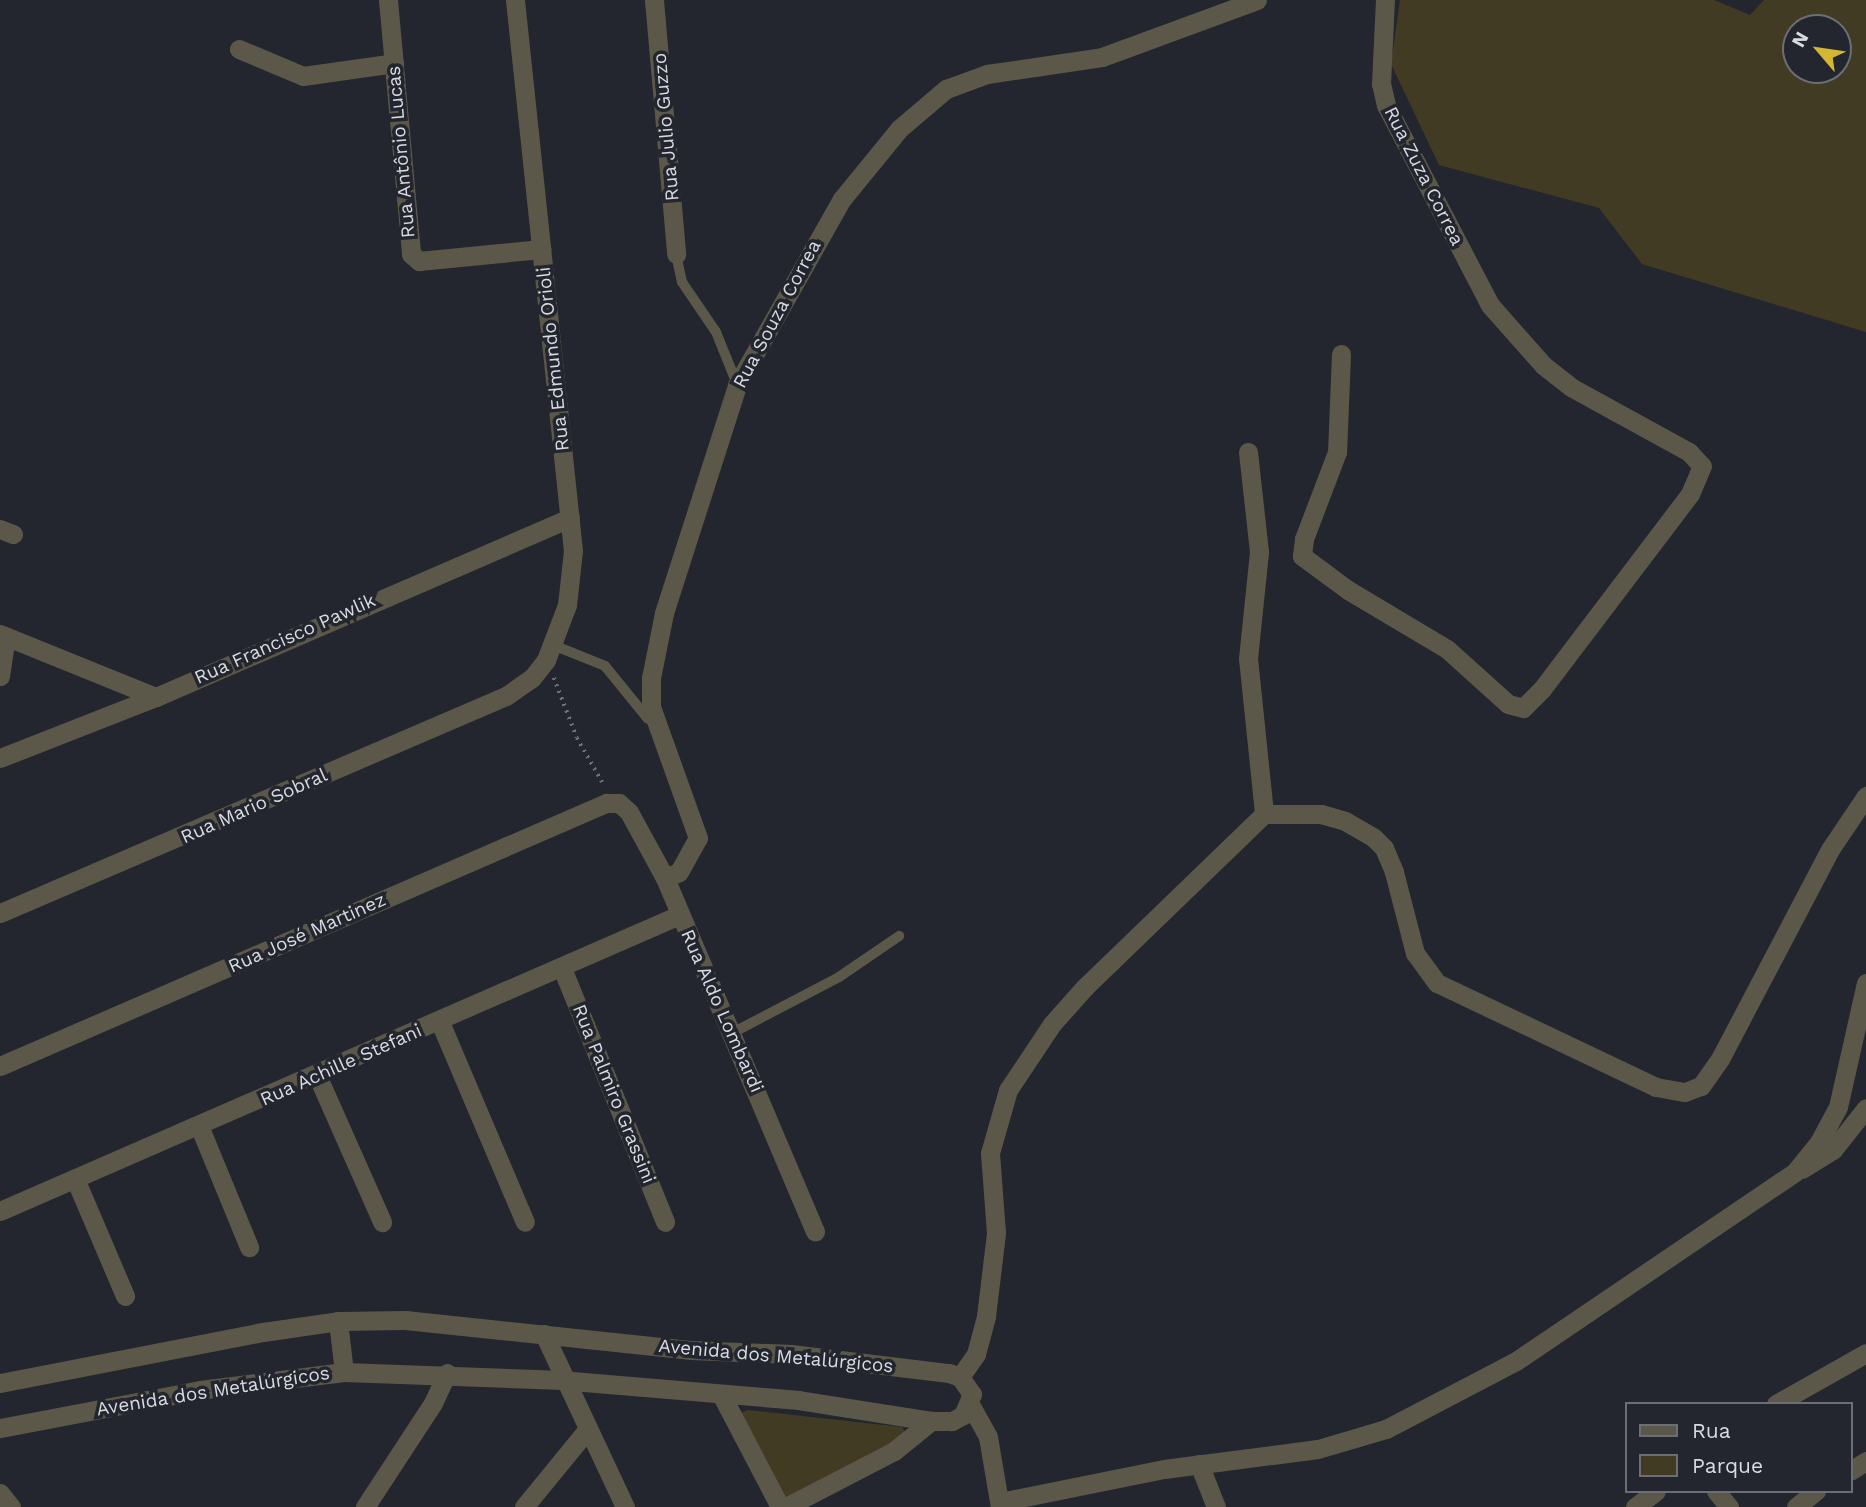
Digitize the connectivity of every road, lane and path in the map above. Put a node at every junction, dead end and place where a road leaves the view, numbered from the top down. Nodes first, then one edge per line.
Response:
1 (388, 0) edge
2 (515, 0) edge
3 (654, 0) edge
4 (1257, 0) edge
5 (1385, 0) edge
6 (239, 49) dead end
7 (394, 63) junction
8 (541, 249) junction
9 (676, 254) joint
10 (1340, 354) dead end
11 (737, 384) junction
12 (1248, 452) dead end
13 (570, 518) junction
14 (3, 635) edge
15 (550, 652) junction
16 (0, 676) edge
17 (506, 696) joint
18 (156, 697) junction
19 (655, 728) junction
20 (0, 758) edge
21 (1866, 796) edge
22 (613, 802) junction
23 (1264, 814) junction
24 (665, 878) junction
25 (0, 913) edge
26 (679, 915) junction
27 (899, 936) dead end
28 (562, 968) junction
29 (1866, 983) edge
30 (440, 1022) junction
31 (734, 1032) junction
32 (0, 1066) edge
33 (317, 1075) junction
34 (1866, 1108) edge
35 (200, 1128) junction
36 (1795, 1172) junction
37 (76, 1181) junction
38 (0, 1211) edge
39 (382, 1222) dead end
40 (525, 1222) dead end
41 (665, 1222) dead end
42 (815, 1232) dead end
43 (250, 1247) dead end
44 (125, 1296) dead end
45 (338, 1321) junction
46 (544, 1334) junction
47 (1866, 1353) edge
48 (344, 1371) junction
49 (447, 1373) junction
50 (960, 1377) junction
51 (563, 1380) junction
52 (0, 1383) edge
53 (721, 1394) junction
54 (1780, 1402) edge
55 (971, 1406) junction
56 (931, 1421) junction
57 (0, 1428) edge
58 (587, 1430) junction
59 (1199, 1464) junction
60 (0, 1493) edge
61 (1653, 1493) edge
62 (1718, 1493) edge
63 (1814, 1493) edge
64 (1000, 1504) edge
65 (11, 1507) edge
66 (365, 1507) edge
67 (524, 1507) edge
68 (625, 1507) edge
69 (780, 1507) edge
70 (786, 1507) edge
71 (1216, 1507) edge
72 (1634, 1507) edge
73 (1729, 1507) edge
74 (1796, 1507) edge

1 - 7 street, Rua Antônio Lucas
2 - 8 street, Rua Edmundo Orioli
3 - 9 street, Rua Julio Guzzo
4 - 11 street, Rua Souza Correa
5 - 10 street, Rua Zuza Correa
6 - 7 street
7 - 8 street, Rua Antônio Lucas
8 - 13 street, Rua Edmundo Orioli
9 - 11 lane
11 - 19 street, Rua Souza Correa
12 - 23 street
13 - 15 street, Rua Edmundo Orioli
13 - 18 street, Rua Francisco Pawlik
14 - 16 street
14 - 18 street
15 - 17 street, Rua Edmundo Orioli
15 - 19 lane
15 - 22 path
17 - 25 street, Rua Mario Sobral
18 - 20 street, Rua Francisco Pawlik
19 - 24 street, Rua Souza Correa
21 - 23 street
22 - 24 street, Rua Aldo Lombardi
22 - 32 street, Rua José Martinez
23 - 50 street
24 - 26 street, Rua Aldo Lombardi
26 - 28 street, Rua Achille Stefani
26 - 31 street, Rua Aldo Lombardi
27 - 31 lane
28 - 30 street, Rua Achille Stefani
28 - 41 street, Rua Palmiro Grassini
29 - 36 street
30 - 33 street, Rua Achille Stefani
30 - 40 street
31 - 42 street, Rua Aldo Lombardi
33 - 35 street, Rua Achille Stefani
33 - 39 street
34 - 36 street
35 - 37 street, Rua Achille Stefani
35 - 43 street
36 - 59 street
37 - 38 street, Rua Achille Stefani
37 - 44 street
45 - 46 street, Avenida dos Metalúrgicos
45 - 48 street
45 - 52 street, Avenida dos Metalúrgicos
46 - 50 street, Avenida dos Metalúrgicos
46 - 51 street
47 - 54 street
48 - 49 street, Avenida dos Metalúrgicos
48 - 57 street, Avenida dos Metalúrgicos
49 - 51 street, Avenida dos Metalúrgicos
49 - 66 street
50 - 55 street
51 - 53 street, Avenida dos Metalúrgicos
51 - 58 street
53 - 56 street, Avenida dos Metalúrgicos
53 - 69 street
55 - 56 street, Avenida dos Metalúrgicos
55 - 64 street
56 - 70 street
58 - 67 street
58 - 68 street
59 - 64 street
59 - 71 street
60 - 65 street
61 - 72 street
62 - 73 street
63 - 74 street

